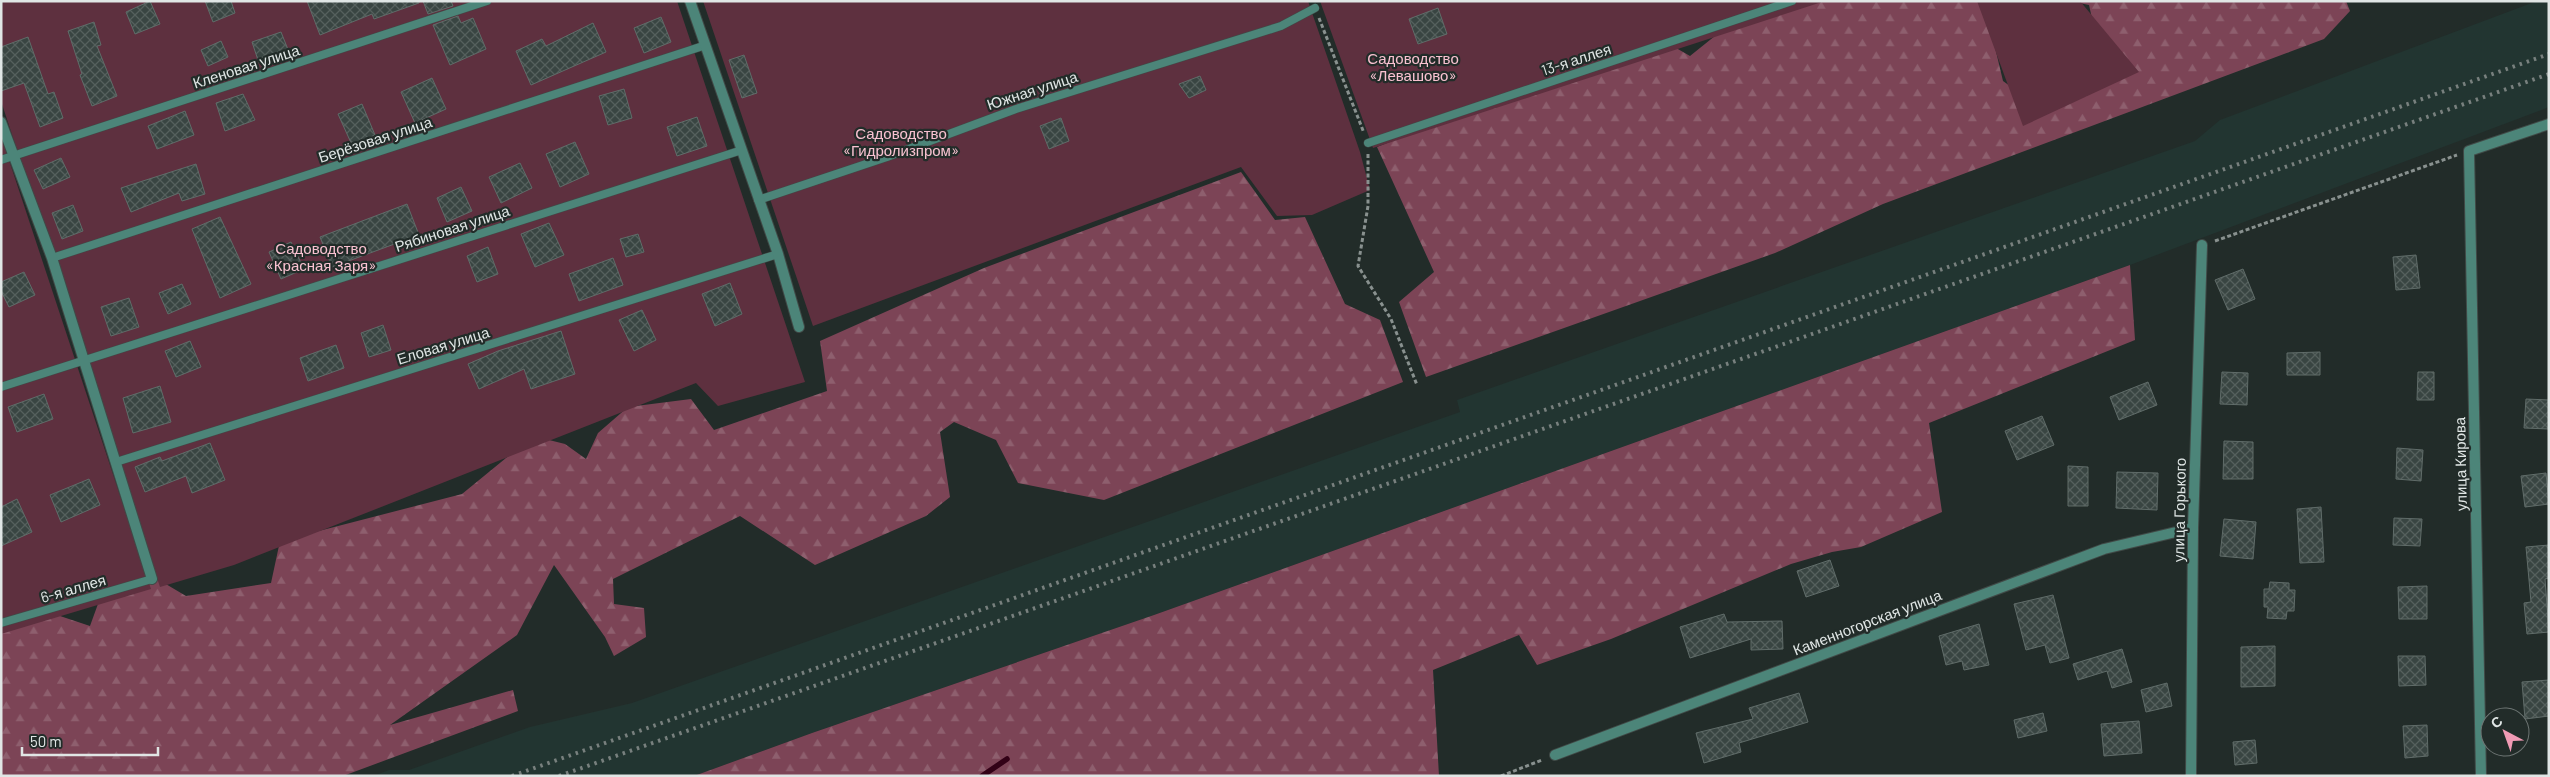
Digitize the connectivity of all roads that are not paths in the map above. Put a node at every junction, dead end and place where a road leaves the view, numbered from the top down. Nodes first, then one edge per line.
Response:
1 (487, 1) edge
2 (690, 1) edge
3 (1792, 1) edge
4 (1315, 8) road end
5 (706, 45) junction
6 (1, 122) edge
7 (2549, 124) edge
8 (1368, 143) road end
9 (742, 150) junction
10 (13, 157) junction
11 (1, 160) edge
12 (758, 200) junction
13 (2202, 245) road end
14 (778, 254) junction
15 (52, 258) junction
16 (799, 327) dead end
17 (83, 360) junction
18 (1, 387) edge
19 (116, 462) junction
20 (2193, 528) junction
21 (152, 579) joint
22 (1, 623) edge
23 (1555, 756) road end
24 (2190, 776) edge
25 (2481, 776) edge

1 - 10 lane, Кленовая улица
2 - 5 street
3 - 8 lane, 13-я аллея
4 - 12 lane, Южная улица
5 - 9 street
5 - 15 lane, Берёзовая улица
6 - 10 street
7 - 25 street, улица Кирова
9 - 12 street
9 - 17 lane, Рябиновая улица
10 - 11 lane, Кленовая улица
10 - 15 street
12 - 14 street
13 - 20 street, улица Горького
14 - 16 street
14 - 19 lane, Еловая улица
15 - 17 street
17 - 18 lane, Рябиновая улица
17 - 19 street
19 - 21 street
20 - 23 street, Каменногорская улица
20 - 24 street, улица Горького
21 - 22 lane, 6-я аллея

